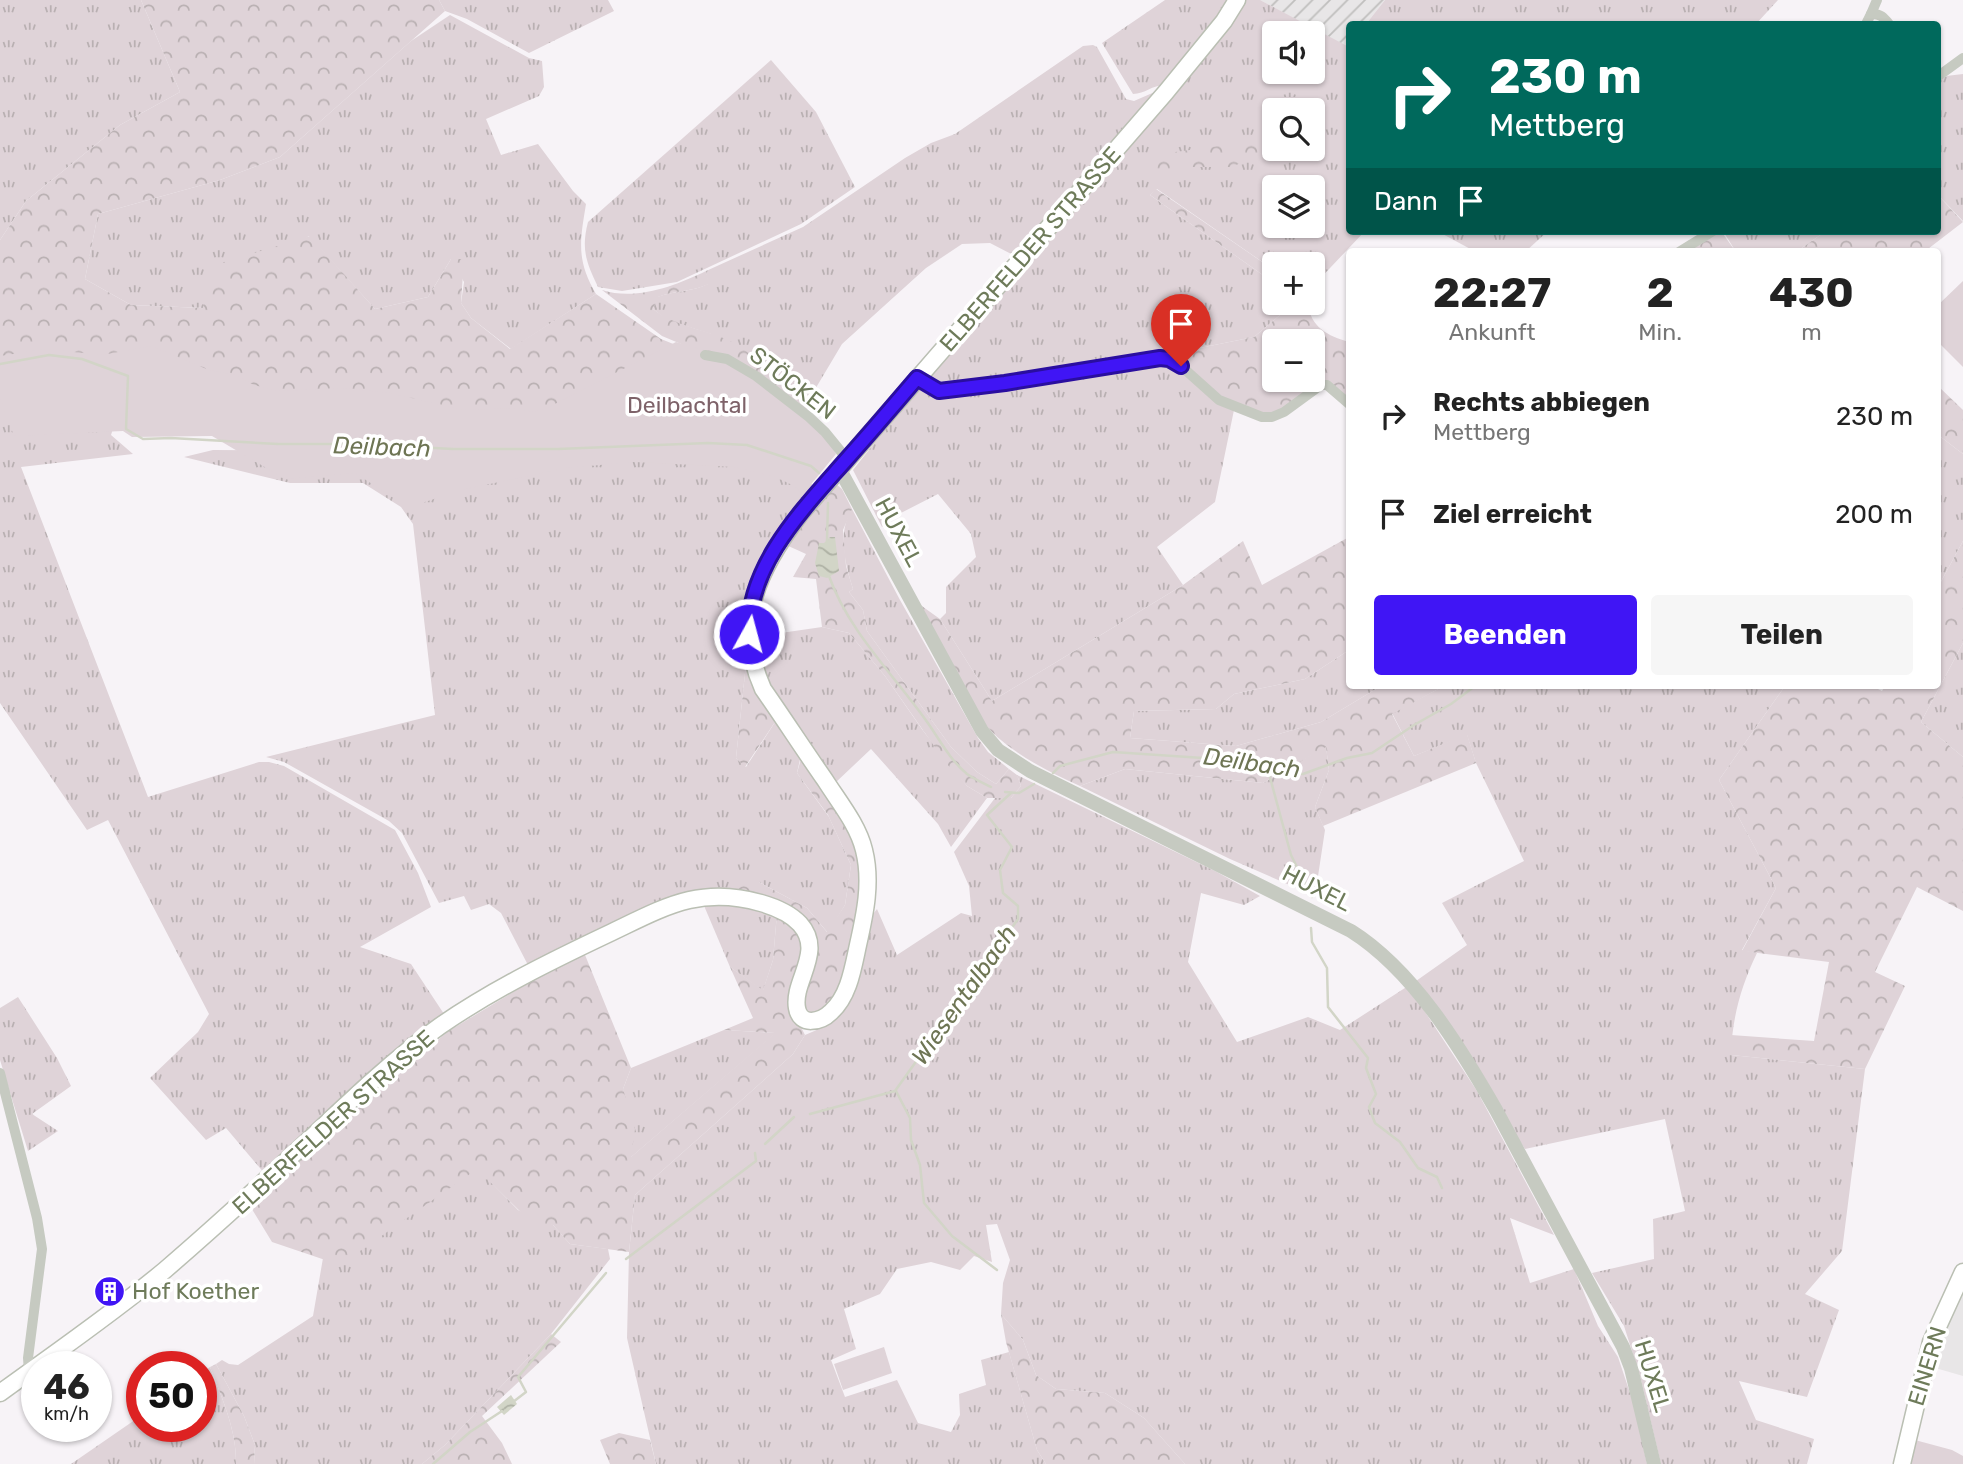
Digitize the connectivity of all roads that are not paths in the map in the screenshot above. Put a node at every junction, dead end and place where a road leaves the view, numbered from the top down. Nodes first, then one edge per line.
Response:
1 (1237, 0) edge
2 (1877, 0) edge
3 (1871, 14) junction
4 (1868, 21) edge
5 (1887, 21) edge
6 (1963, 58) edge
7 (1941, 75) edge
8 (1707, 235) edge
9 (1685, 248) edge
10 (705, 355) dead end
11 (917, 378) junction
12 (1346, 401) edge
13 (843, 464) junction
14 (0, 1073) edge
15 (1963, 1272) edge
16 (30, 1351) edge
17 (57, 1351) edge
18 (21, 1378) edge
19 (0, 1393) edge
20 (1654, 1464) edge
21 (1902, 1464) edge

1 - 11 main road, ELBERFELDER STRASSE
2 - 3 street
3 - 4 street
3 - 5 street
6 - 7 street
8 - 9 street
10 - 13 street, STÖCKEN
11 - 12 street
11 - 13 main road, ELBERFELDER STRASSE
13 - 17 main road, ELBERFELDER STRASSE
13 - 20 street, HUXEL
14 - 16 street
15 - 21 main road, EINERN
18 - 19 main road, ELBERFELDER STRASSE

